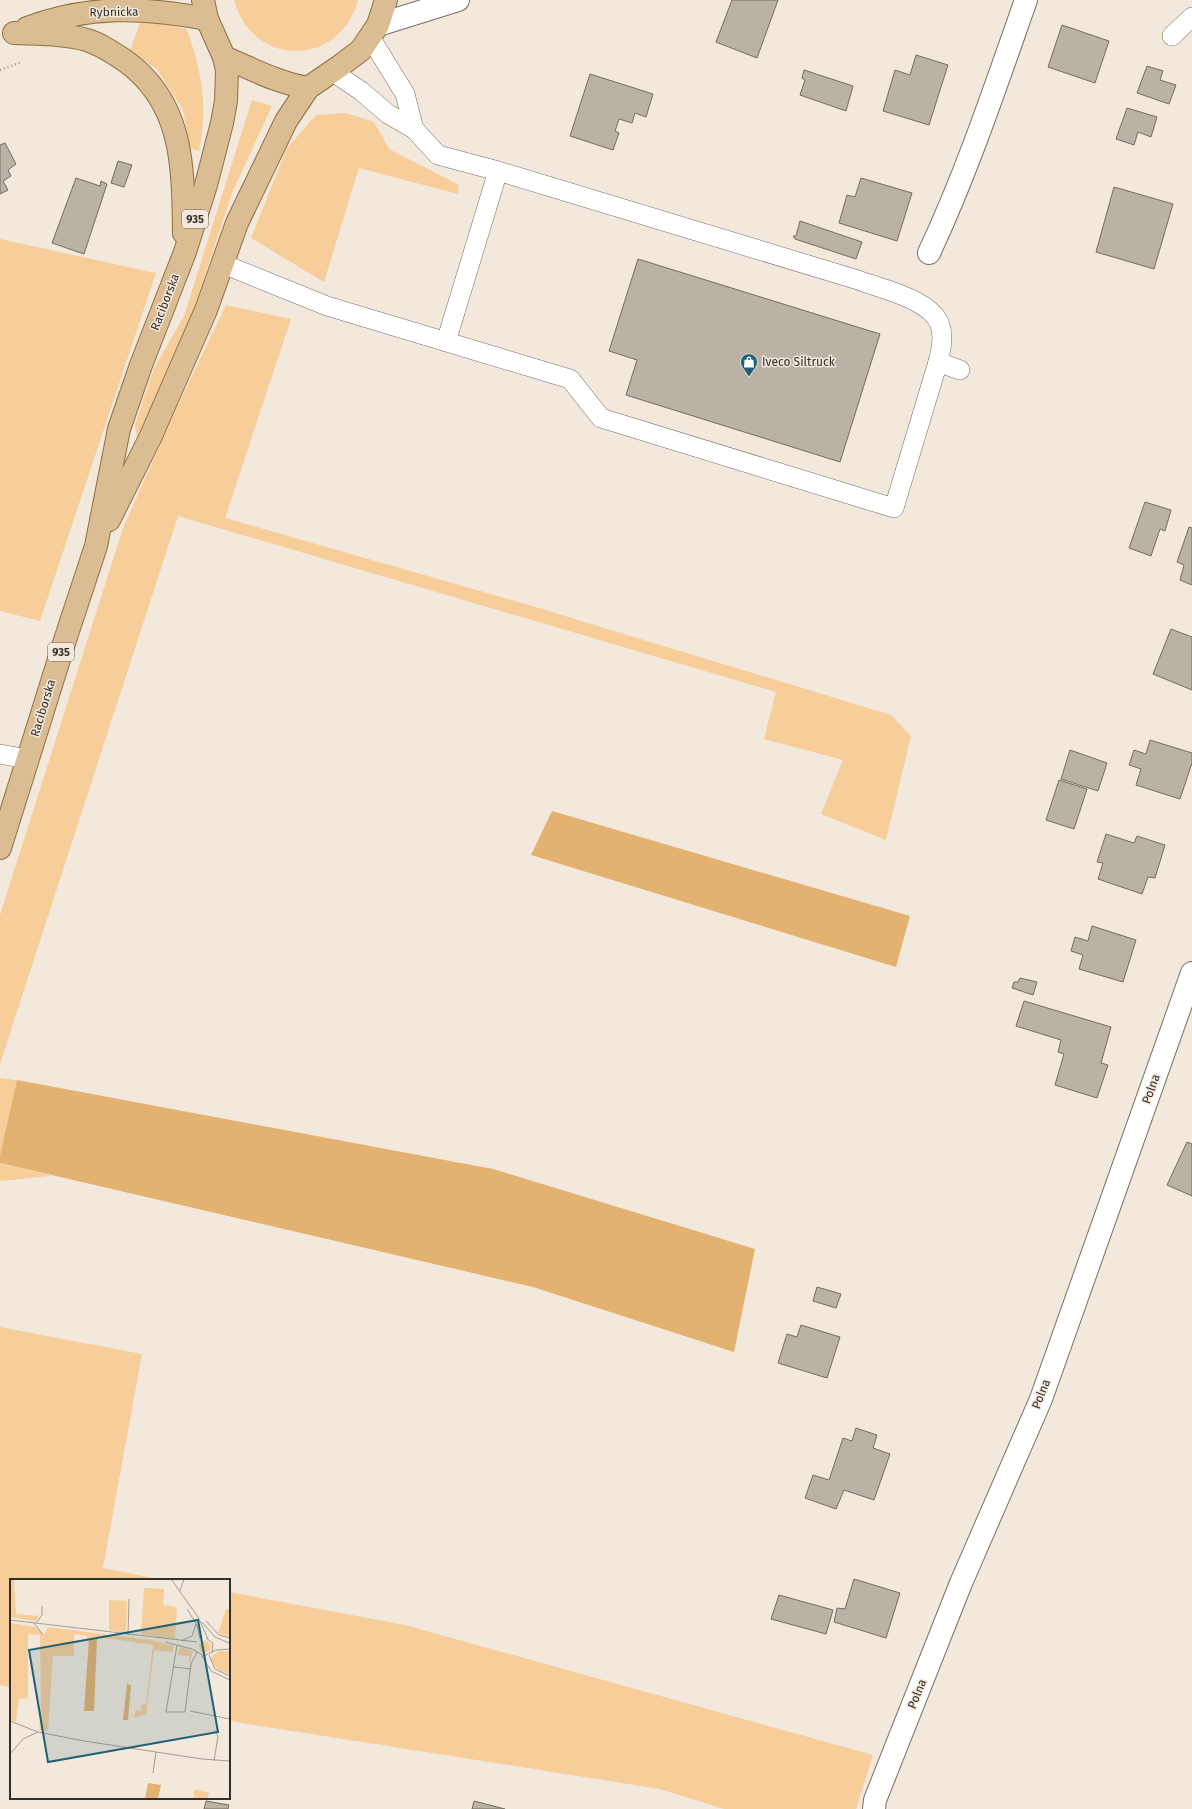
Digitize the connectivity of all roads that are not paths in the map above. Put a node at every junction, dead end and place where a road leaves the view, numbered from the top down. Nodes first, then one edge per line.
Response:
1 (386, 0) edge
2 (458, 0) edge
3 (1026, 0) edge
4 (205, 10) edge
5 (1192, 17) edge
6 (374, 31) junction
7 (7, 35) edge
8 (1172, 36) dead end
9 (224, 57) junction
10 (332, 72) junction
11 (308, 88) junction
12 (414, 129) junction
13 (498, 171) junction
14 (185, 252) junction
15 (929, 253) dead end
16 (223, 264) junction
17 (446, 342) junction
18 (938, 362) junction
19 (960, 370) dead end
20 (96, 546) junction
21 (0, 754) edge
22 (28, 759) junction
23 (0, 848) edge
24 (1192, 973) edge
25 (874, 1809) edge

1 - 6 main road, 935
2 - 6 street
3 - 15 street
4 - 7 main road, Rybnicka
4 - 9 main road, 935
5 - 8 lane
6 - 10 main road, 935
6 - 12 lane
7 - 14 main road
9 - 11 main road
9 - 14 main road, Raciborska / 935
10 - 11 main road, 935
10 - 12 lane
11 - 16 main road, Raciborska / 935
12 - 13 lane
13 - 17 lane
13 - 18 lane
14 - 20 main road, Raciborska / 935
16 - 17 lane
16 - 20 main road, Raciborska / 935
17 - 18 lane
18 - 19 lane
20 - 22 main road, Raciborska / 935
21 - 22 lane
22 - 23 main road, Raciborska / 935
24 - 25 street, Polna

